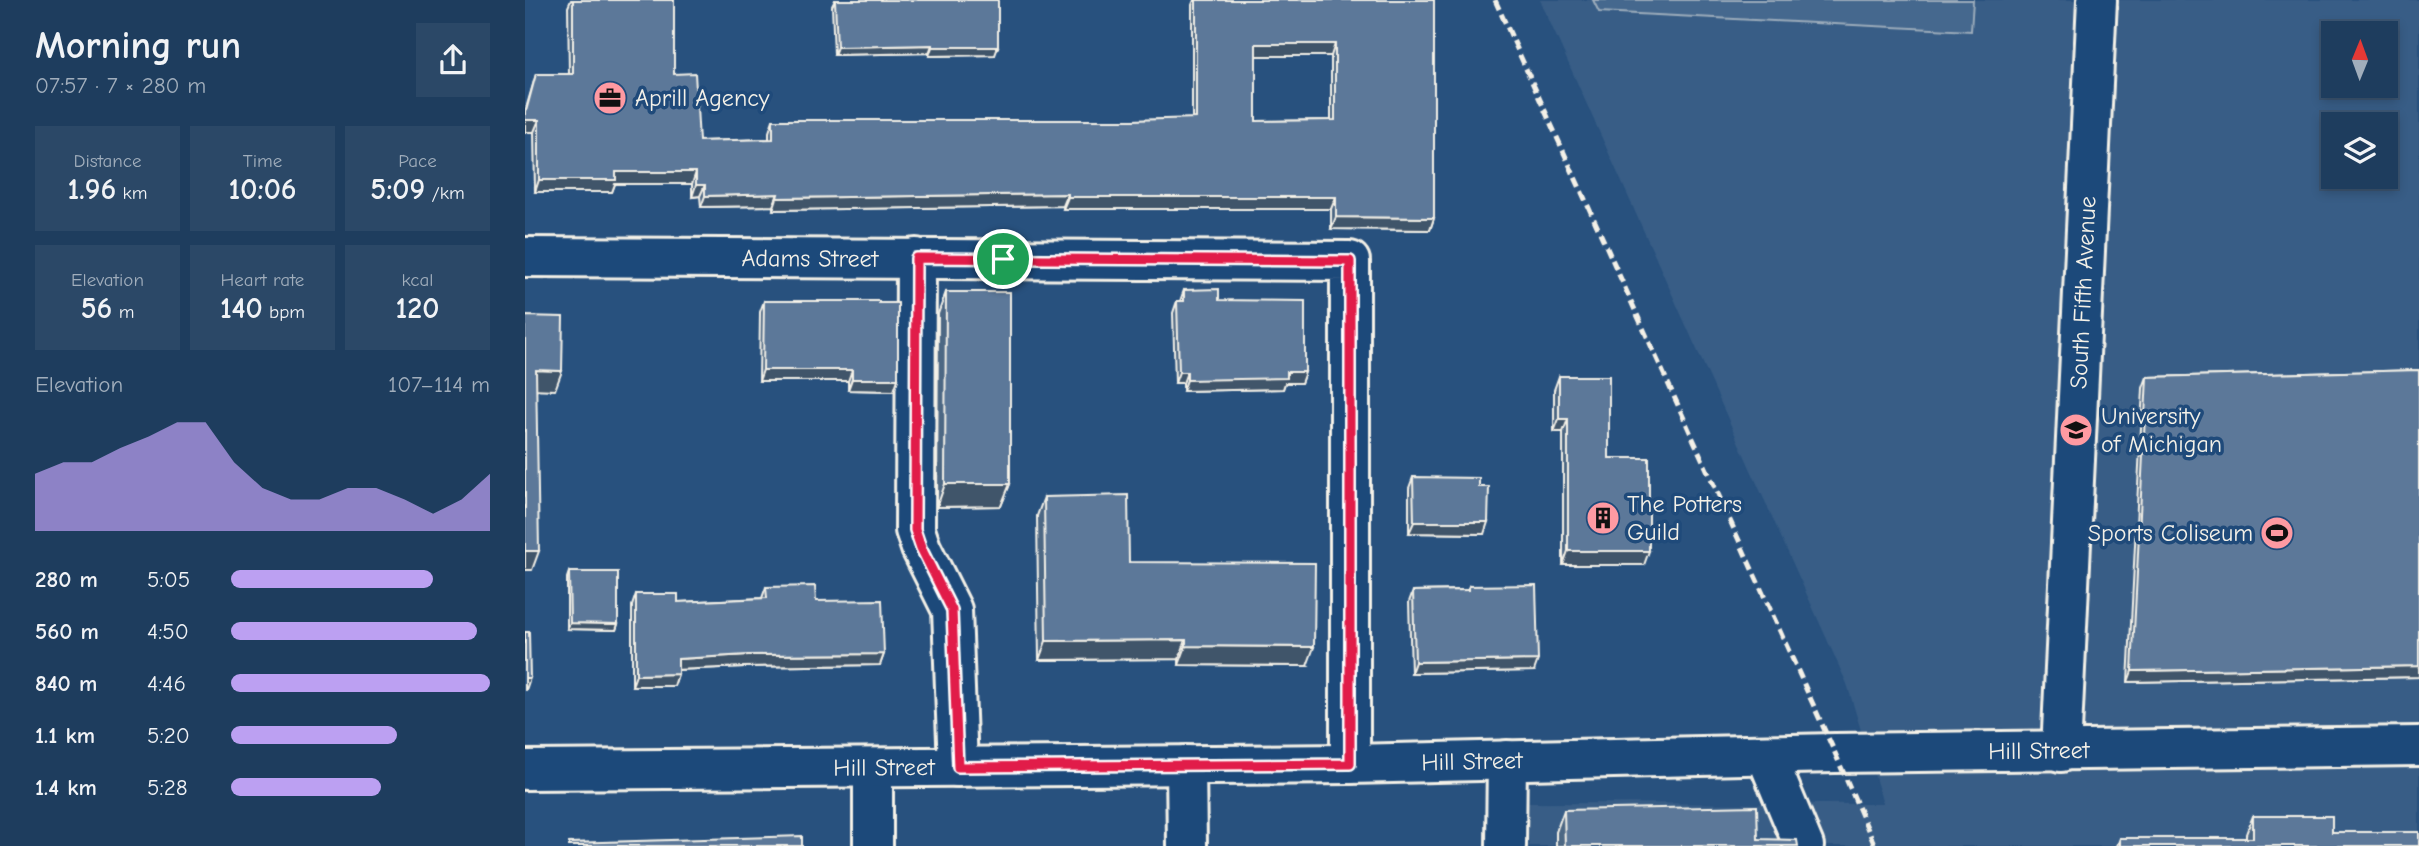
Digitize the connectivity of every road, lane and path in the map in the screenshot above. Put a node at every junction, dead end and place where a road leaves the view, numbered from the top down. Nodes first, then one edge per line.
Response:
1 (2097, 0) edge
2 (525, 257) edge
3 (916, 258) junction
4 (2419, 746) edge
5 (2061, 752) junction
6 (1766, 755) junction
7 (1507, 760) junction
8 (1350, 764) junction
9 (1186, 765) junction
10 (958, 767) junction
11 (873, 768) junction
12 (525, 770) edge
13 (873, 846) edge
14 (1187, 846) edge
15 (1506, 846) edge
16 (1804, 846) edge

1 - 5 street, South Fifth Avenue
2 - 3 street, Adams Street
3 - 8 street, Adams Street
3 - 10 street
4 - 5 street, Hill Street
5 - 6 street, Hill Street
6 - 7 street, Hill Street
6 - 16 street
7 - 8 street, Hill Street
7 - 15 street
8 - 9 street, Hill Street
9 - 10 street, Hill Street
9 - 14 street
10 - 11 street, Hill Street
11 - 12 street, Hill Street
11 - 13 street

